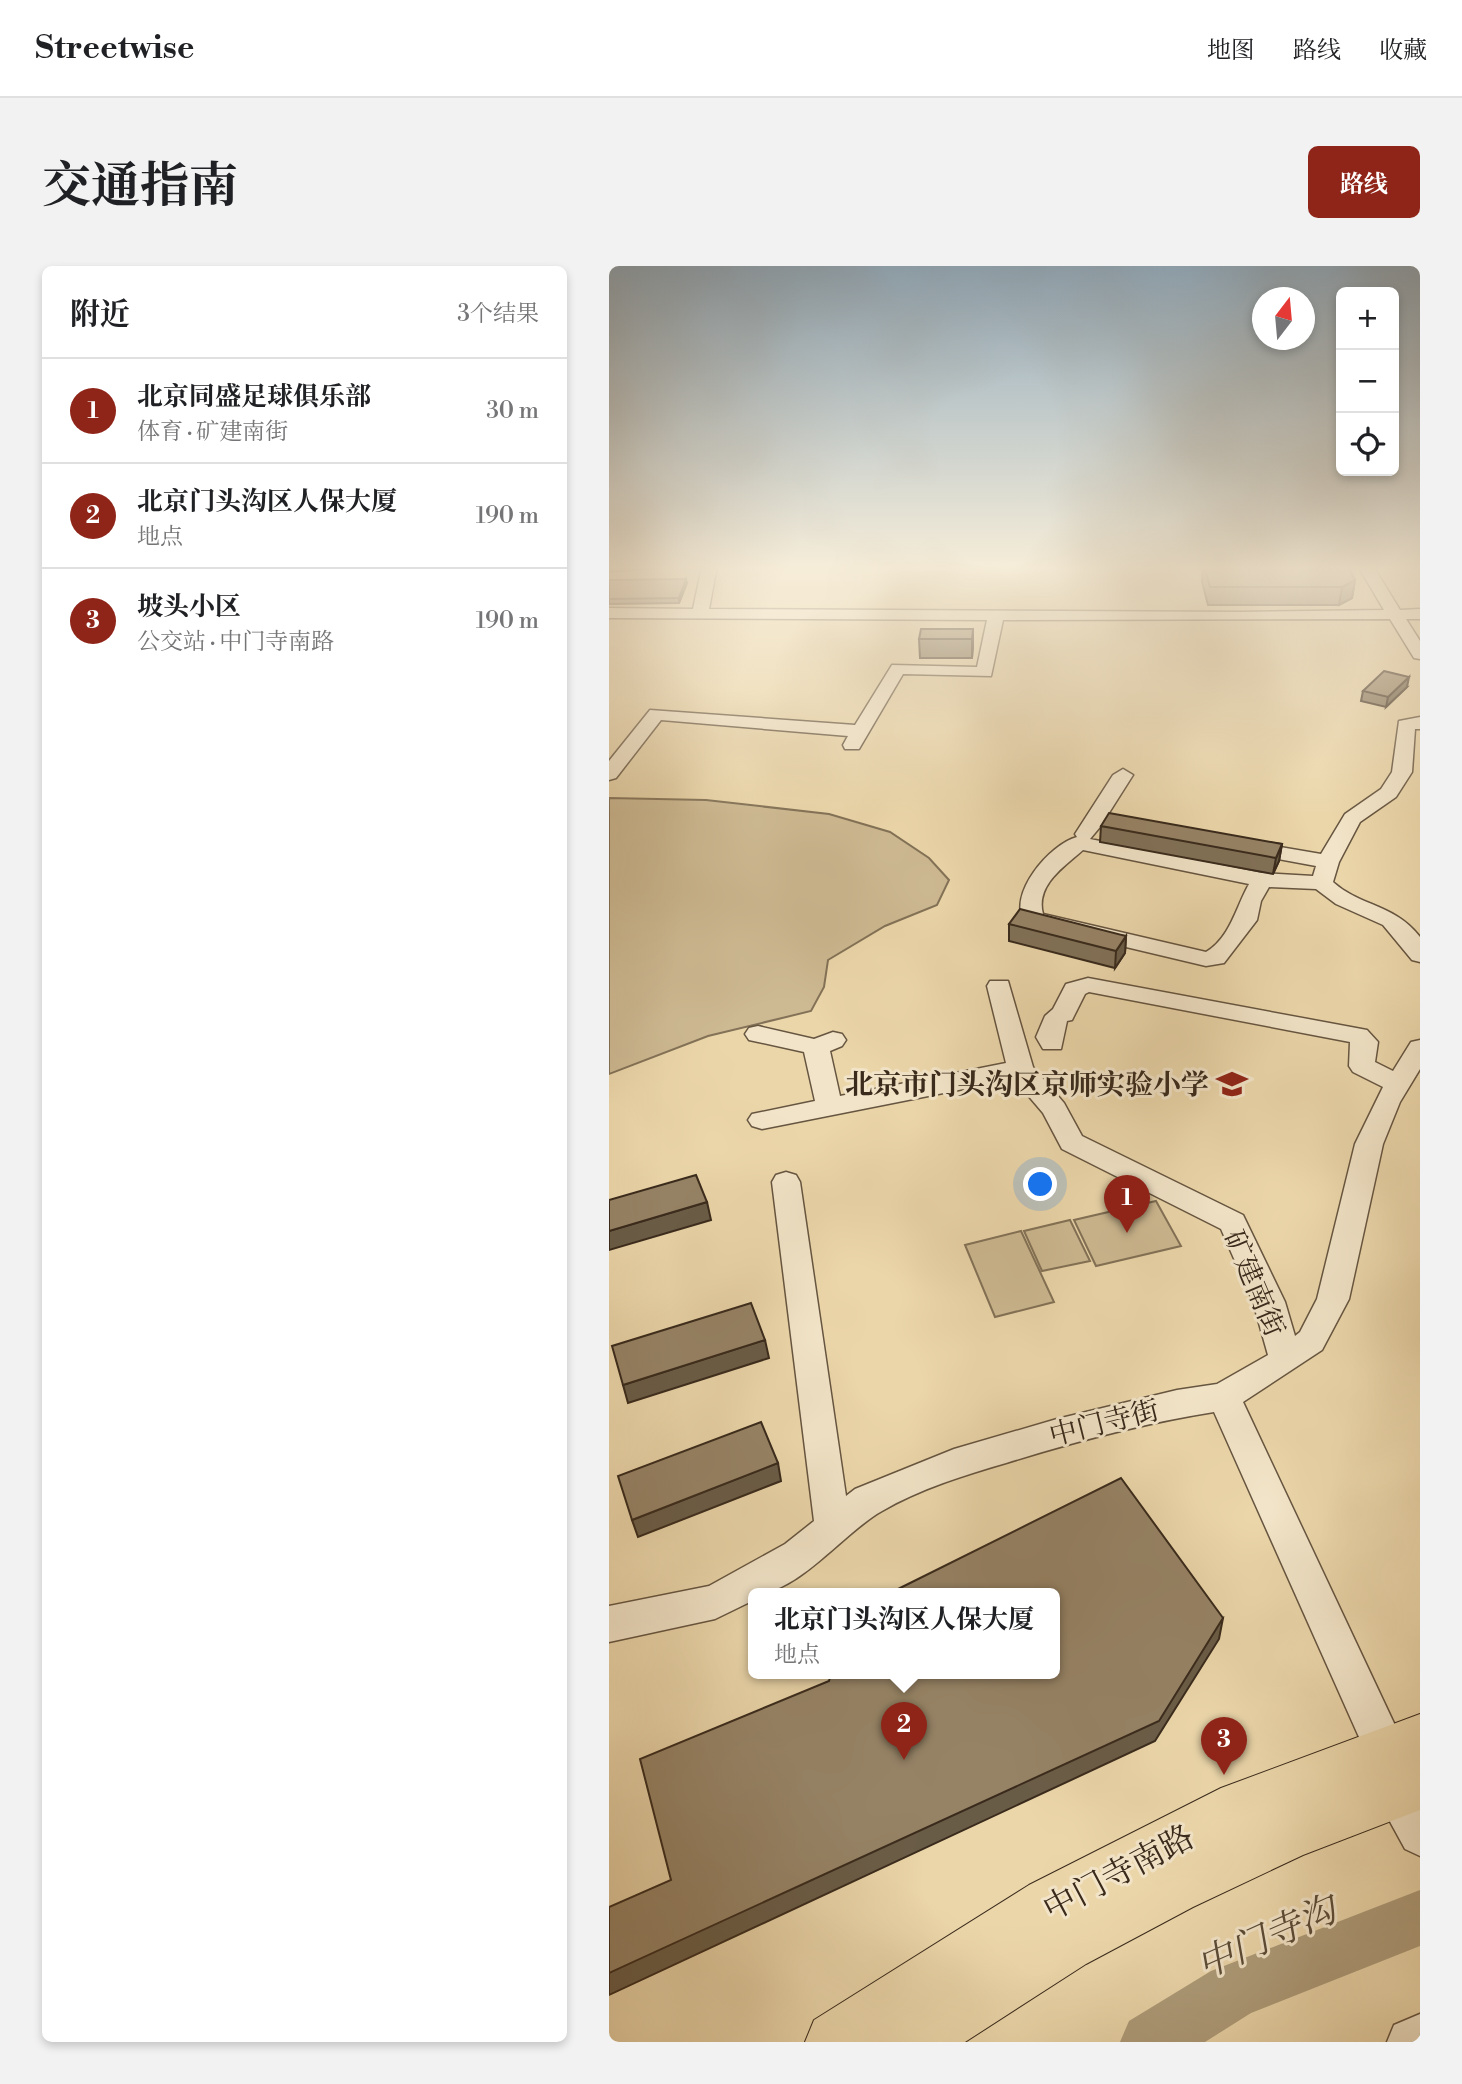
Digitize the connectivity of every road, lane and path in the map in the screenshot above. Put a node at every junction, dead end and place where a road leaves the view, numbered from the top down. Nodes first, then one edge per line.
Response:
1 (989, 649) edge
2 (1420, 723) edge
3 (609, 774) edge
4 (1123, 775) dead end
5 (1095, 820) junction
6 (1163, 832) edge
7 (1218, 842) edge
8 (1079, 843) junction
9 (1325, 873) junction
10 (1262, 880) junction
11 (1420, 954) edge
12 (999, 986) dead end
13 (758, 1034) dead end
14 (1052, 1043) dead end
15 (1420, 1048) edge
16 (1020, 1069) junction
17 (1398, 1084) junction
18 (830, 1109) junction
19 (762, 1120) dead end
20 (786, 1182) dead end
21 (1286, 1360) junction
22 (1224, 1397) junction
23 (833, 1528) junction
24 (609, 1624) edge
25 (1409, 1781) edge
26 (1420, 2038) edge
27 (836, 2042) edge
28 (911, 2042) edge
29 (1411, 2042) edge

1 - 3 street
2 - 9 street
4 - 5 street
5 - 6 street
5 - 8 street
7 - 9 street
8 - 10 street
8 - 10 street
9 - 10 street
9 - 11 street
12 - 16 street, 矿建南街
13 - 18 street
14 - 17 street
15 - 17 street, 中门寺街
16 - 18 street
16 - 21 street, 矿建南街
17 - 21 street, 中门寺街
18 - 19 street
20 - 23 street
21 - 22 street, 中门寺街
22 - 23 street, 中门寺街
22 - 25 street
23 - 24 street, 中门寺街
25 - 27 main road, 中门寺南路
25 - 28 main road, 中门寺南路
26 - 29 street

